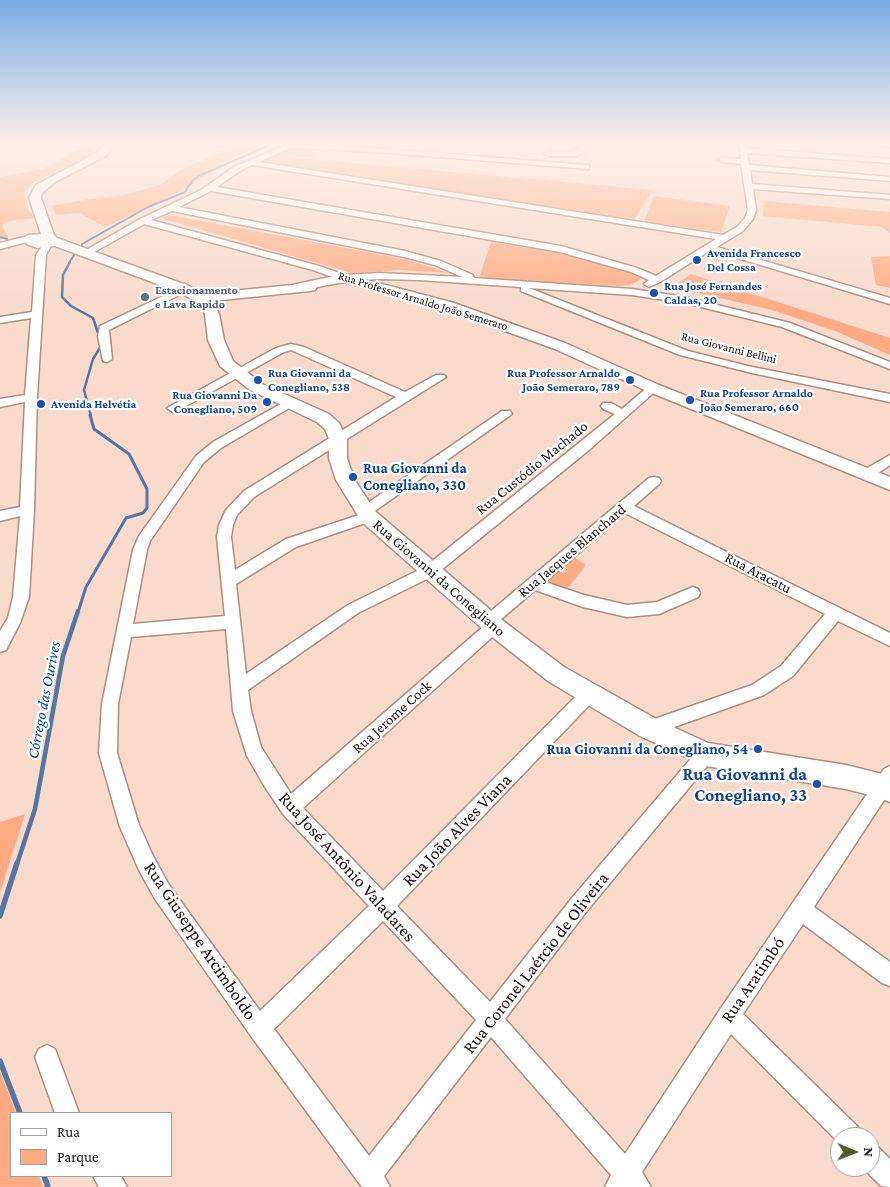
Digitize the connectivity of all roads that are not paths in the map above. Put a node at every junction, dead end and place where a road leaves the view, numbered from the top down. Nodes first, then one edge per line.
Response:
1 (35, 199) edge
2 (188, 199) edge
3 (276, 199) edge
4 (481, 199) edge
5 (750, 199) edge
6 (171, 208) junction
7 (143, 221) junction
8 (724, 238) junction
9 (43, 241) junction
10 (0, 246) edge
11 (709, 247) junction
12 (86, 254) junction
13 (316, 268) junction
14 (657, 280) junction
15 (340, 281) junction
16 (481, 281) junction
17 (511, 284) junction
18 (184, 289) junction
19 (632, 292) junction
20 (200, 298) junction
21 (890, 301) edge
22 (37, 314) junction
23 (0, 320) edge
24 (107, 359) dead end
25 (890, 366) edge
26 (237, 374) junction
27 (440, 377) dead end
28 (653, 388) junction
29 (405, 397) junction
30 (31, 398) junction
31 (890, 398) edge
32 (0, 403) edge
33 (290, 404) junction
34 (607, 406) dead end
35 (174, 408) dead end
36 (506, 414) dead end
37 (624, 414) junction
38 (338, 439) junction
39 (890, 459) edge
40 (867, 474) junction
41 (654, 481) dead end
42 (890, 484) edge
43 (625, 506) junction
44 (27, 510) junction
45 (367, 515) junction
46 (0, 516) edge
47 (430, 571) junction
48 (229, 581) junction
49 (534, 584) junction
50 (693, 593) dead end
51 (836, 612) junction
52 (232, 622) junction
53 (492, 623) junction
54 (124, 631) junction
55 (890, 640) edge
56 (0, 644) edge
57 (240, 687) junction
58 (589, 694) junction
59 (649, 728) junction
60 (706, 754) junction
61 (888, 784) edge
62 (290, 808) junction
63 (382, 907) junction
64 (800, 909) junction
65 (890, 975) edge
66 (729, 1016) junction
67 (491, 1020) junction
68 (259, 1028) junction
69 (46, 1057) dead end
70 (68, 1112) edge
71 (840, 1127) edge
72 (880, 1167) edge
73 (890, 1177) edge
74 (373, 1181) edge
75 (627, 1183) edge

1 - 9 main road
2 - 6 street
3 - 14 street
4 - 8 street
5 - 8 street
6 - 7 street
6 - 16 street
7 - 12 street
7 - 13 street, Rua Professor Arnaldo João Semeraro
8 - 11 street
9 - 10 street
9 - 12 main road
9 - 22 street
11 - 14 street
11 - 21 street
12 - 18 main road
13 - 15 street, Rua Professor Arnaldo João Semeraro
13 - 15 street, Rua Professor Arnaldo João Semeraro
14 - 19 street
15 - 16 street
15 - 20 main road
15 - 28 main road, Rua Professor Arnaldo João Semeraro
16 - 17 street
17 - 19 street
17 - 31 street, Rua Giovanni Bellini
18 - 20 main road
18 - 24 street
19 - 25 street
20 - 26 main road
22 - 23 street
22 - 30 street
26 - 29 street
26 - 33 main road
26 - 35 street
27 - 29 street, Rua José Antônio Valadares
28 - 37 street, Rua Custódio Machado
28 - 40 main road, Rua Professor Arnaldo João Semeraro
29 - 38 street, Rua José Antônio Valadares
30 - 32 street
30 - 44 street
33 - 38 main road
33 - 54 street, Rua Giuseppe Arcimboldo
34 - 37 street
36 - 45 street
37 - 47 street, Rua Custódio Machado
38 - 45 main road, Rua Giovanni da Conegliano
38 - 48 street, Rua José Antônio Valadares
39 - 40 street
40 - 42 main road, Rua Professor Arnaldo João Semeraro
41 - 43 street, Rua Jacques Blanchard
43 - 49 street, Rua Jacques Blanchard
43 - 51 street, Rua Aracatu
44 - 46 street
44 - 56 street
45 - 47 main road, Rua Giovanni da Conegliano
45 - 48 street
47 - 53 main road, Rua Giovanni da Conegliano
47 - 57 street, Rua Custódio Machado
48 - 52 street, Rua José Antônio Valadares
49 - 50 street
49 - 53 street, Rua Jacques Blanchard
51 - 55 street, Rua Aracatu
51 - 59 street
52 - 54 street
52 - 57 street, Rua José Antônio Valadares
53 - 58 main road, Rua Giovanni da Conegliano
53 - 62 street, Rua Jerome Cock
54 - 68 street, Rua Giuseppe Arcimboldo
57 - 62 street, Rua José Antônio Valadares
58 - 59 main road, Rua Giovanni da Conegliano
58 - 63 street, Rua João Alves Viana
59 - 60 main road, Rua Giovanni da Conegliano
60 - 61 main road, Rua Giovanni da Conegliano
60 - 67 street, Rua Coronel Laércio de Oliveira
61 - 64 street, Rua Aratimbó
62 - 63 street, Rua José Antônio Valadares
63 - 67 street, Rua José Antônio Valadares
63 - 68 street, Rua João Alves Viana
64 - 65 street
64 - 66 street, Rua Aratimbó
66 - 71 street
66 - 75 street, Rua Aratimbó
67 - 74 street, Rua Coronel Laércio de Oliveira
67 - 75 street, Rua José Antônio Valadares
68 - 74 street, Rua Giuseppe Arcimboldo
69 - 70 street
72 - 73 street

